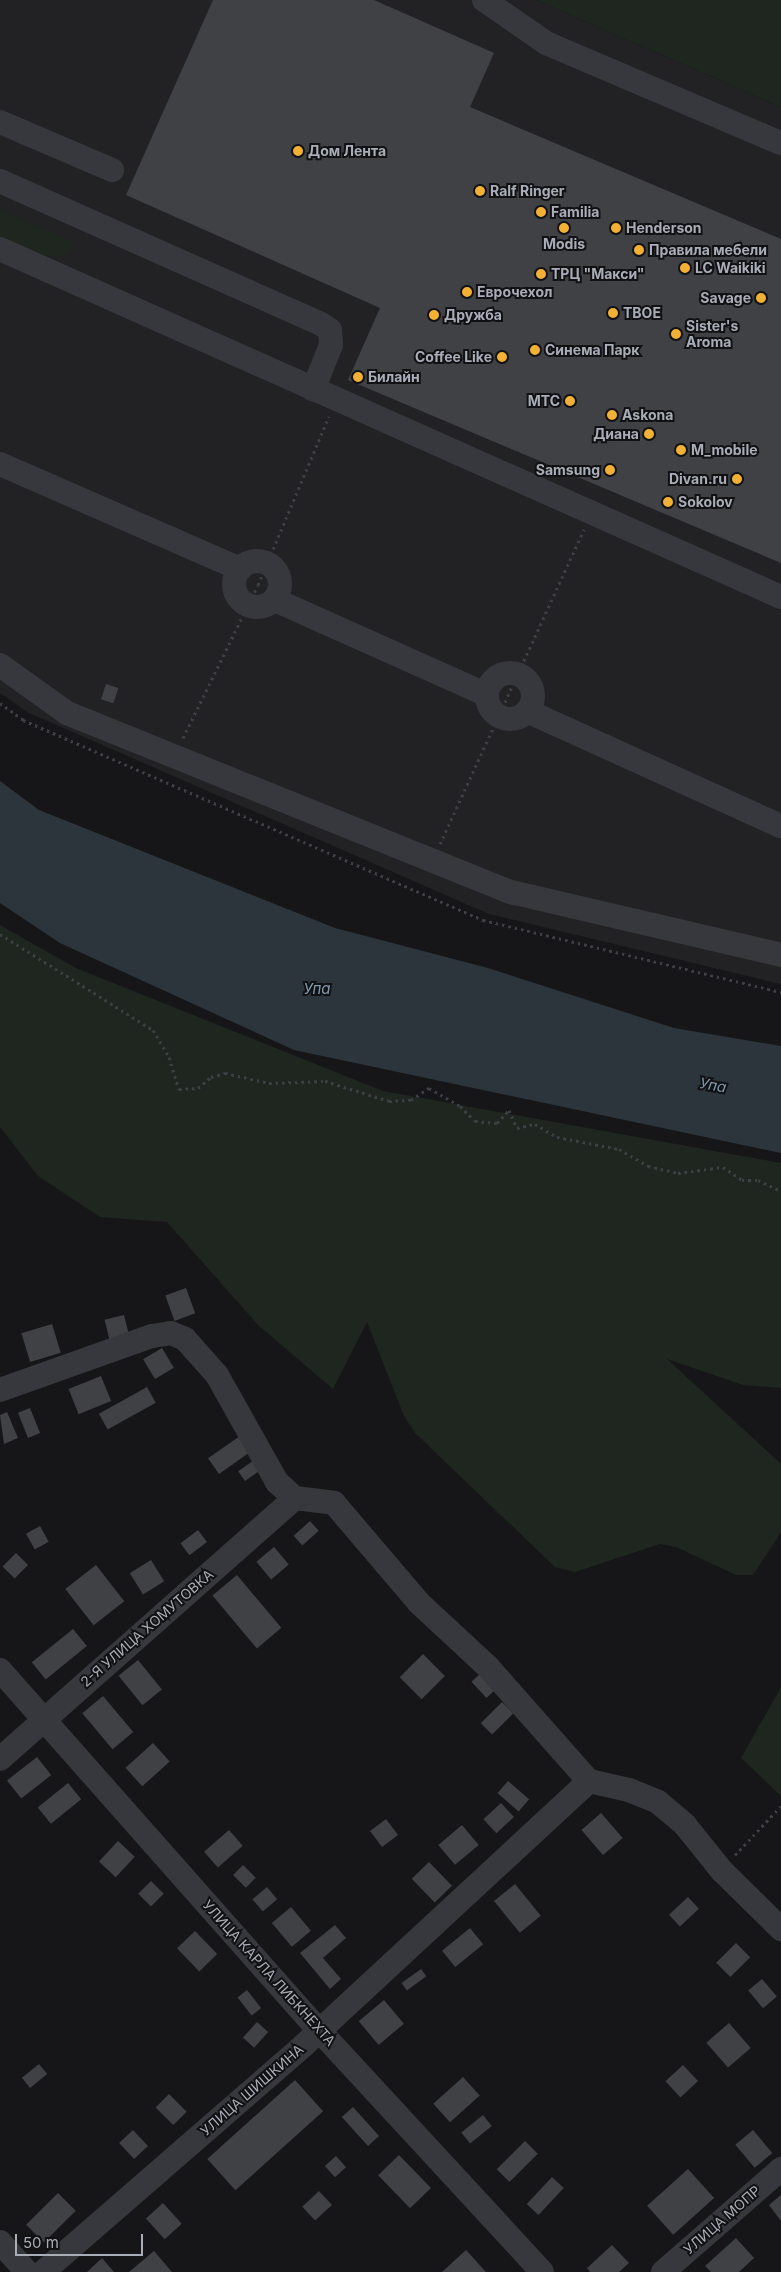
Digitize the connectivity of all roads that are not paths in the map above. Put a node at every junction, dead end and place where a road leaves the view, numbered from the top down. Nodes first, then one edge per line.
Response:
1 (484, 0) edge
2 (0, 122) edge
3 (781, 143) edge
4 (112, 170) dead end
5 (0, 181) edge
6 (0, 249) edge
7 (313, 390) junction
8 (0, 464) edge
9 (0, 478) edge
10 (237, 575) junction
11 (278, 594) junction
12 (781, 597) edge
13 (0, 665) edge
14 (489, 688) junction
15 (530, 704) junction
16 (781, 811) edge
17 (781, 826) edge
18 (781, 955) edge
19 (0, 1390) edge
20 (295, 1498) junction
21 (0, 1670) edge
22 (43, 1719) junction
23 (0, 1759) edge
24 (589, 1781) junction
25 (781, 1929) edge
26 (318, 2029) junction
27 (781, 2169) edge
28 (0, 2242) edge
29 (27, 2272) edge
30 (43, 2272) edge
31 (542, 2272) edge
32 (663, 2272) edge

1 - 3 street
2 - 4 street
5 - 7 street
6 - 7 street
7 - 12 street
8 - 10 street
9 - 10 street
10 - 11 street
10 - 11 street
11 - 14 street
13 - 18 street
14 - 15 street
14 - 15 street
15 - 16 street
15 - 17 street
19 - 20 street
20 - 22 street, 2-Я УЛИЦА ХОМУТОВКА
20 - 24 street
21 - 22 street, УЛИЦА КАРЛА ЛИБКНЕХТА
22 - 23 street, 2-Я УЛИЦА ХОМУТОВКА
22 - 26 street, УЛИЦА КАРЛА ЛИБКНЕХТА
24 - 25 street
24 - 26 street, УЛИЦА ШИШКИНА
26 - 30 street, УЛИЦА ШИШКИНА
26 - 31 street, УЛИЦА КАРЛА ЛИБКНЕХТА
27 - 32 street, УЛИЦА МОПР
28 - 29 street

